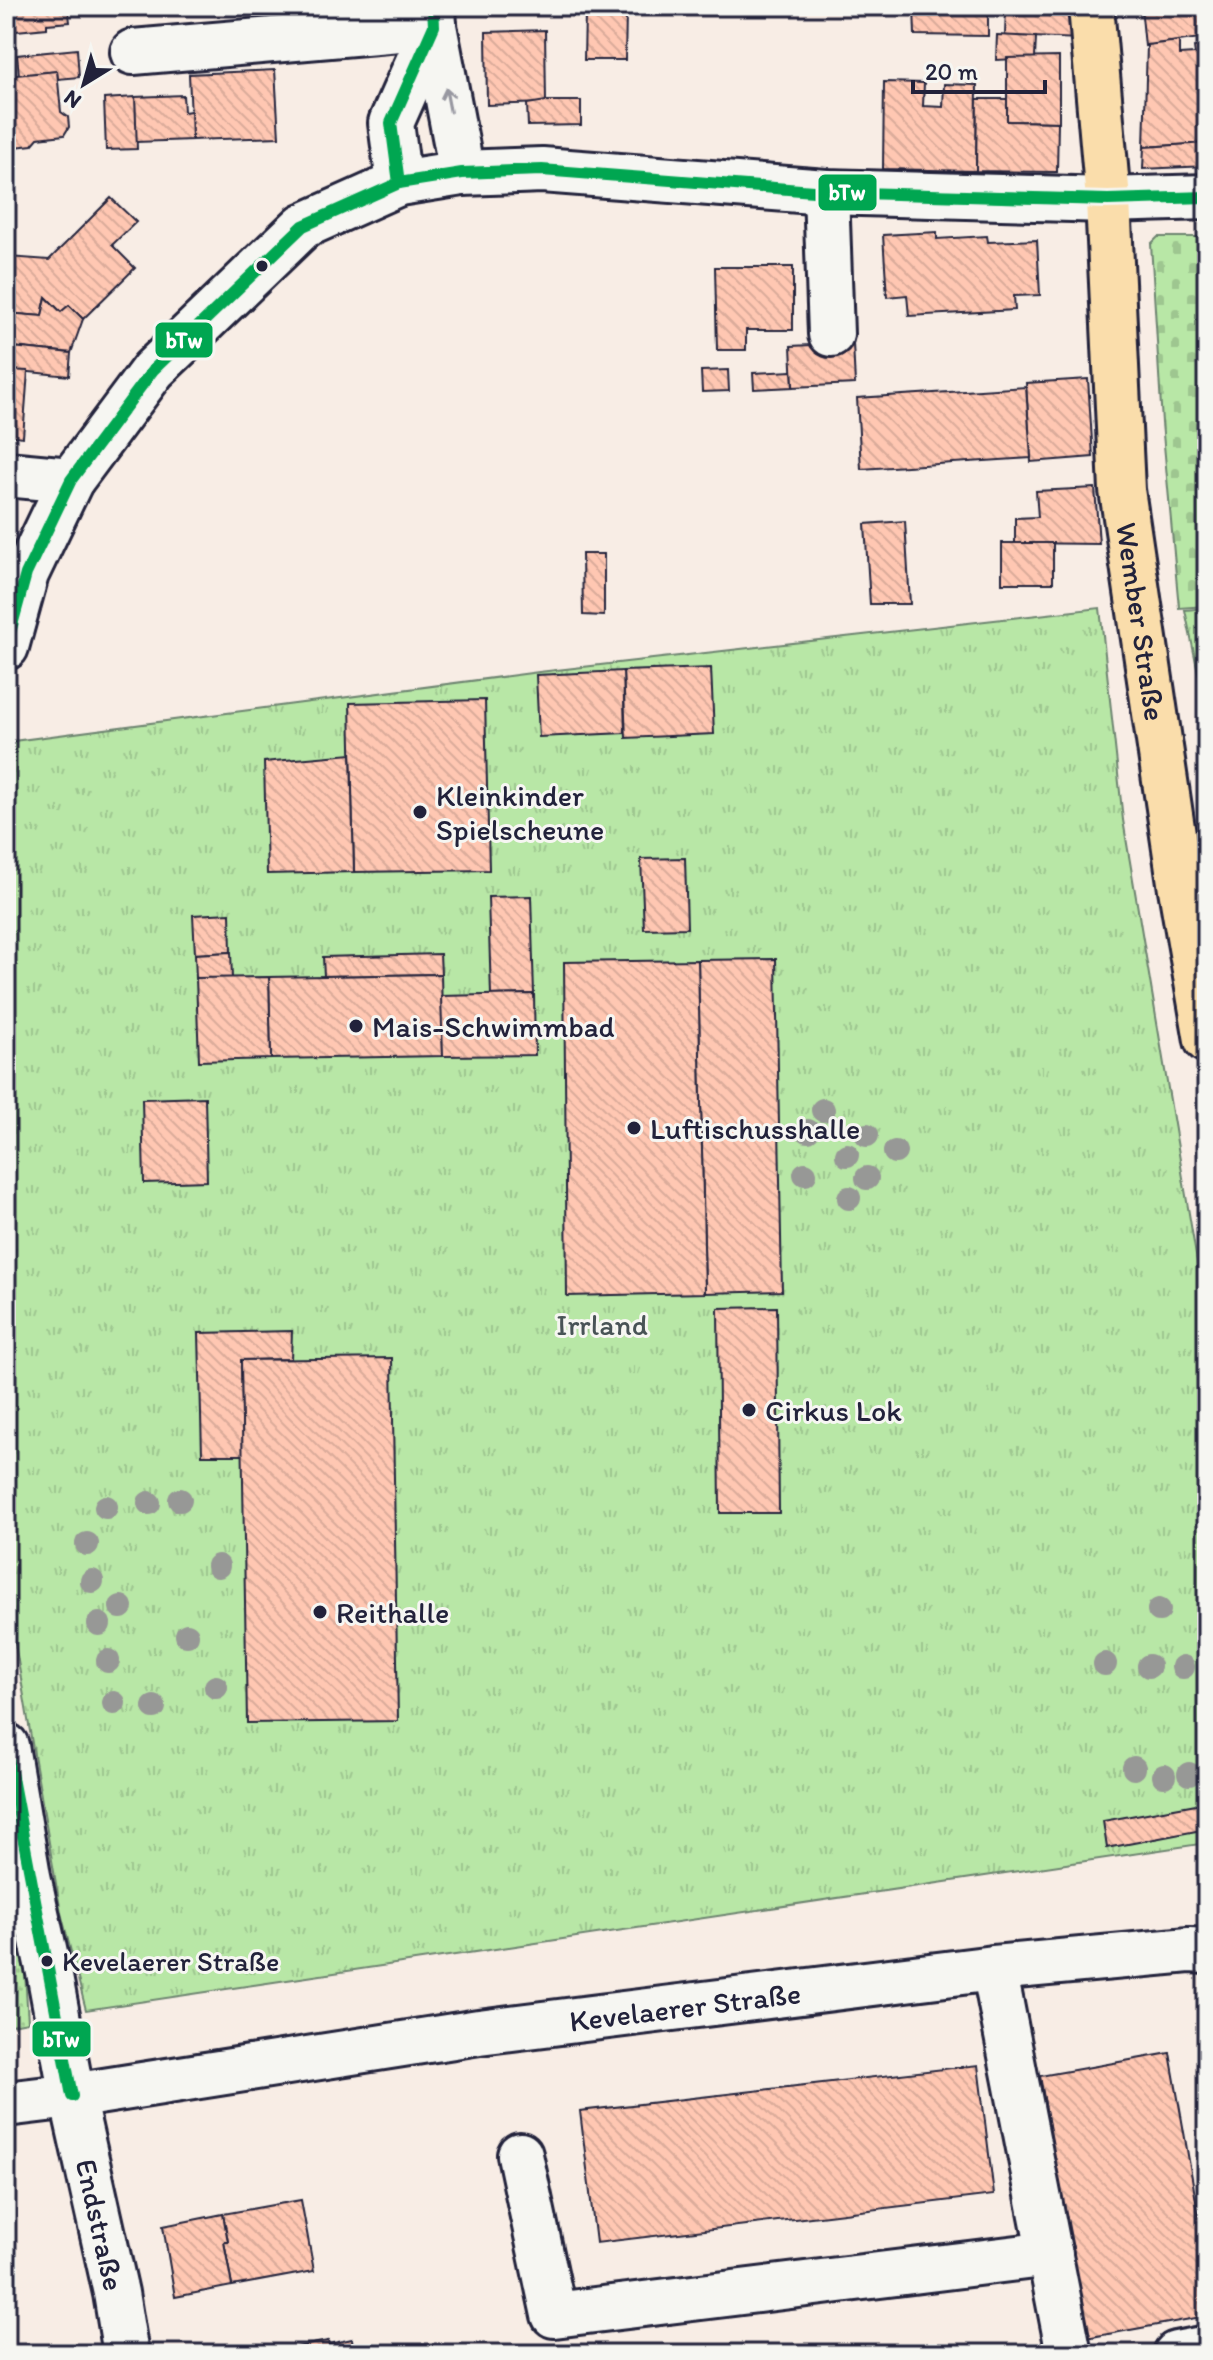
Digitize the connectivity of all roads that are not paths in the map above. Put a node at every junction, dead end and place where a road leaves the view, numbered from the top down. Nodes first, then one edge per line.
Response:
1 (1091, 6) edge
2 (433, 16) edge
3 (133, 52) dead end
4 (462, 173) junction
5 (399, 183) junction
6 (826, 192) junction
7 (1207, 197) edge
8 (1108, 200) junction
9 (831, 334) dead end
10 (6, 474) edge
11 (71, 480) junction
12 (6, 647) edge
13 (1207, 1040) edge
14 (6, 1746) edge
15 (1207, 1951) edge
16 (994, 1968) junction
17 (72, 2096) junction
18 (6, 2104) edge
19 (520, 2155) dead end
20 (1050, 2254) junction
21 (1207, 2348) edge
22 (126, 2354) edge
23 (1069, 2354) edge
24 (1176, 2354) edge

1 - 8 main road, Wember Straße
2 - 3 street
4 -> 2 street
2 - 5 street
4 - 5 street
4 - 6 street
5 - 11 street
6 - 8 street
6 - 9 street
7 - 8 street
8 - 13 main road, Wember Straße
10 - 11 street
11 - 12 street
14 - 17 street
15 - 16 street, Kevelaerer Straße
16 - 17 street, Kevelaerer Straße
16 - 20 street
17 - 18 street, Kevelaerer Straße
17 - 22 street, Endstraße
19 - 20 street
20 - 23 street
21 - 24 street

